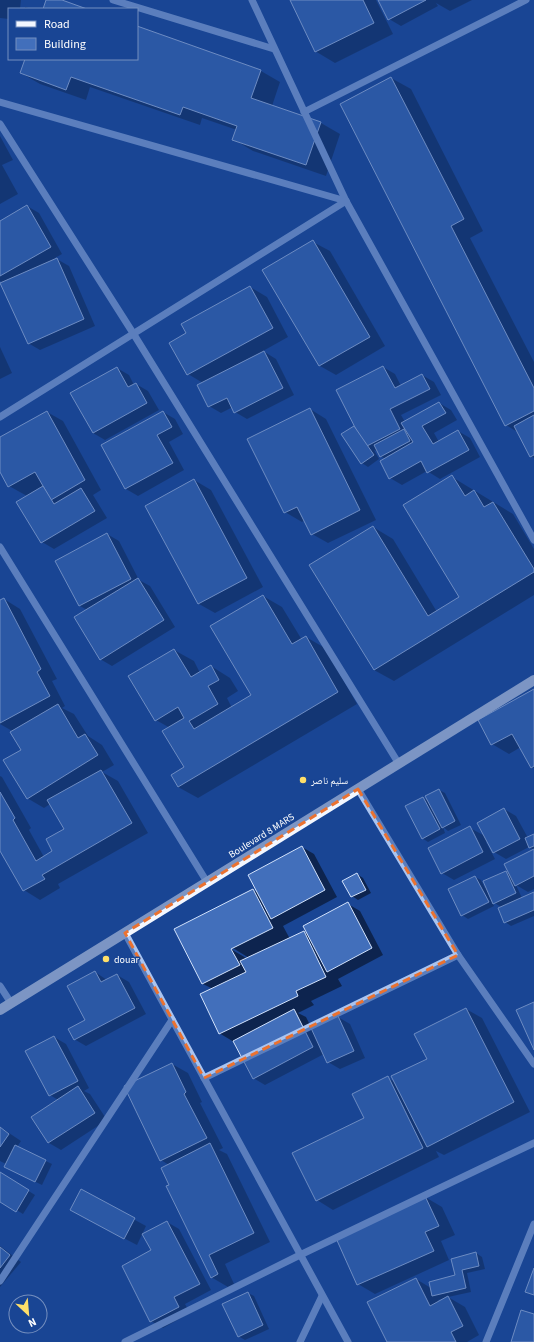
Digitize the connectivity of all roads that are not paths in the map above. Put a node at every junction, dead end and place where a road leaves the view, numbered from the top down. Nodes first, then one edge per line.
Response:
1 (113, 0) edge
2 (252, 0) edge
3 (526, 0) edge
4 (274, 49) junction
5 (0, 102) edge
6 (304, 112) junction
7 (0, 124) edge
8 (346, 202) junction
9 (133, 334) junction
10 (0, 416) edge
11 (534, 540) edge
12 (0, 547) edge
13 (534, 680) edge
14 (399, 764) junction
15 (358, 789) junction
16 (207, 882) junction
17 (125, 933) junction
18 (458, 955) junction
19 (0, 986) edge
20 (11, 1003) junction
21 (0, 1010) edge
22 (172, 1020) junction
23 (534, 1064) edge
24 (204, 1078) junction
25 (534, 1143) edge
26 (534, 1224) edge
27 (300, 1255) junction
28 (0, 1281) edge
29 (322, 1296) junction
30 (125, 1342) edge
31 (300, 1342) edge
32 (348, 1342) edge
33 (486, 1342) edge

1 - 4 street
2 - 4 street
3 - 6 street
4 - 6 street
5 - 8 street
6 - 8 street
7 - 9 street
8 - 9 street
8 - 11 street
9 - 10 street
9 - 14 street
12 - 16 street
13 - 14 main road, Boulevard 8 MARS
14 - 15 main road, Boulevard 8 MARS
15 - 16 main road, Boulevard 8 MARS
15 - 18 street
16 - 17 main road, Boulevard 8 MARS
17 - 20 main road, Boulevard 8 MARS
17 - 22 street
18 - 23 street
18 - 24 street
19 - 20 street
20 - 21 main road, Boulevard 8 MARS
22 - 24 street
22 - 28 street
24 - 27 street
25 - 27 street
26 - 33 street
27 - 29 street
27 - 30 street
29 - 31 street
29 - 32 street

